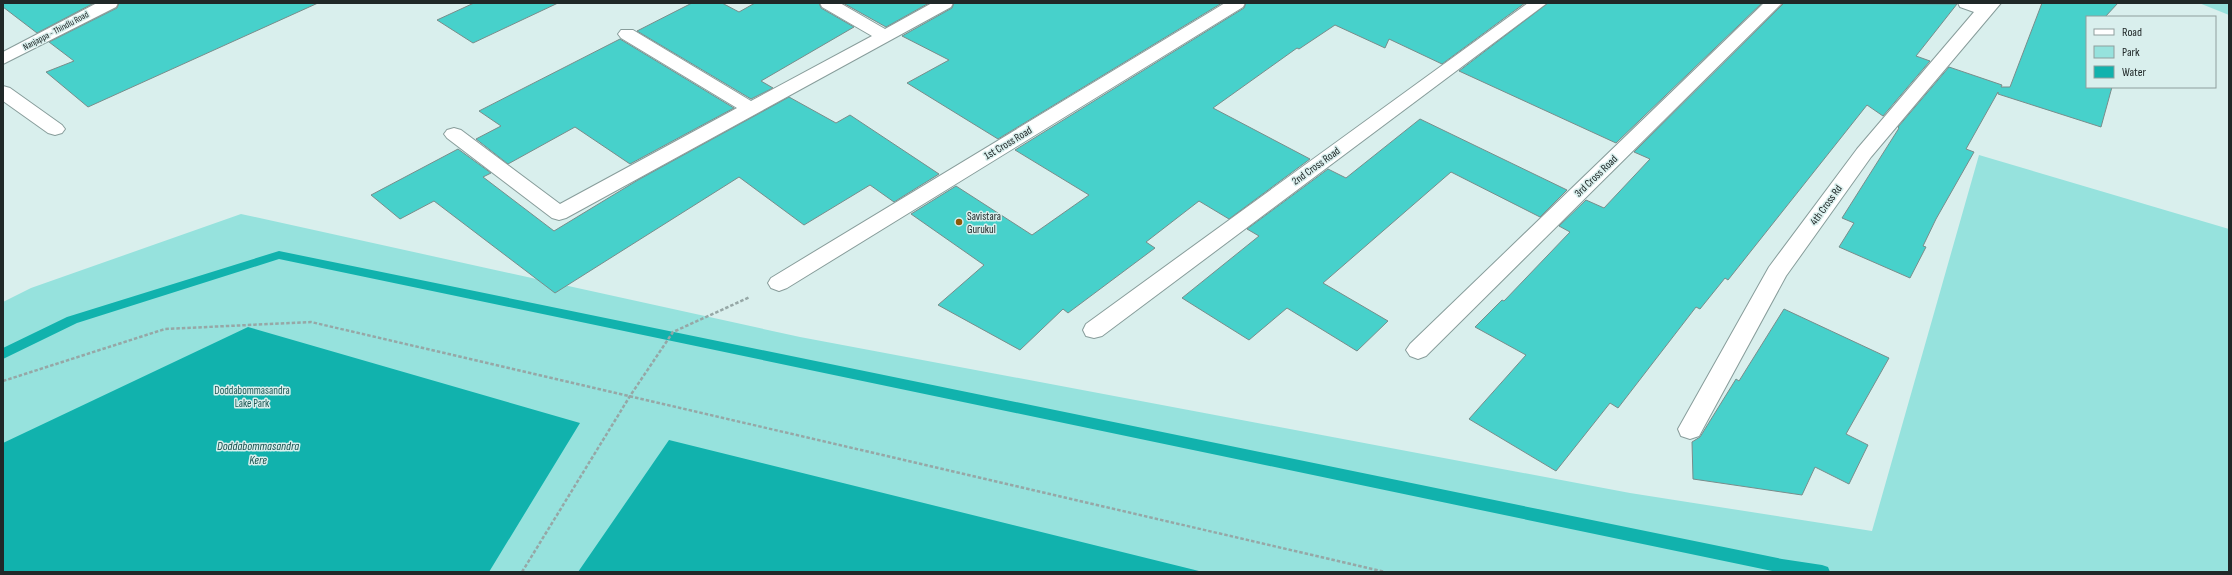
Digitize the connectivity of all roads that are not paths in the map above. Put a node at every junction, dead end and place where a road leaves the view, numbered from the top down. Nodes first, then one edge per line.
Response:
1 (110, 3) edge
2 (828, 3) edge
3 (944, 3) edge
4 (1236, 3) edge
5 (1539, 3) edge
6 (1774, 3) edge
7 (1966, 3) edge
8 (1989, 7) edge
9 (627, 34) dead end
10 (885, 36) junction
11 (4, 56) edge
12 (3, 92) edge
13 (751, 109) junction
14 (55, 129) dead end
15 (454, 134) dead end
16 (779, 283) road end
17 (1094, 330) dead end
18 (1418, 350) dead end
19 (1690, 429) dead end

1 - 11 street, Nanjappa - Thindlu Road
2 - 10 street
3 - 10 street
4 - 16 street, 1st Cross Road
5 - 17 street, 2nd Cross Road
6 - 18 street, 3rd Cross Road
7 - 8 street
8 - 19 street, 4th Cross Rd
9 - 13 street
10 - 13 street
12 - 14 street
13 - 15 street

